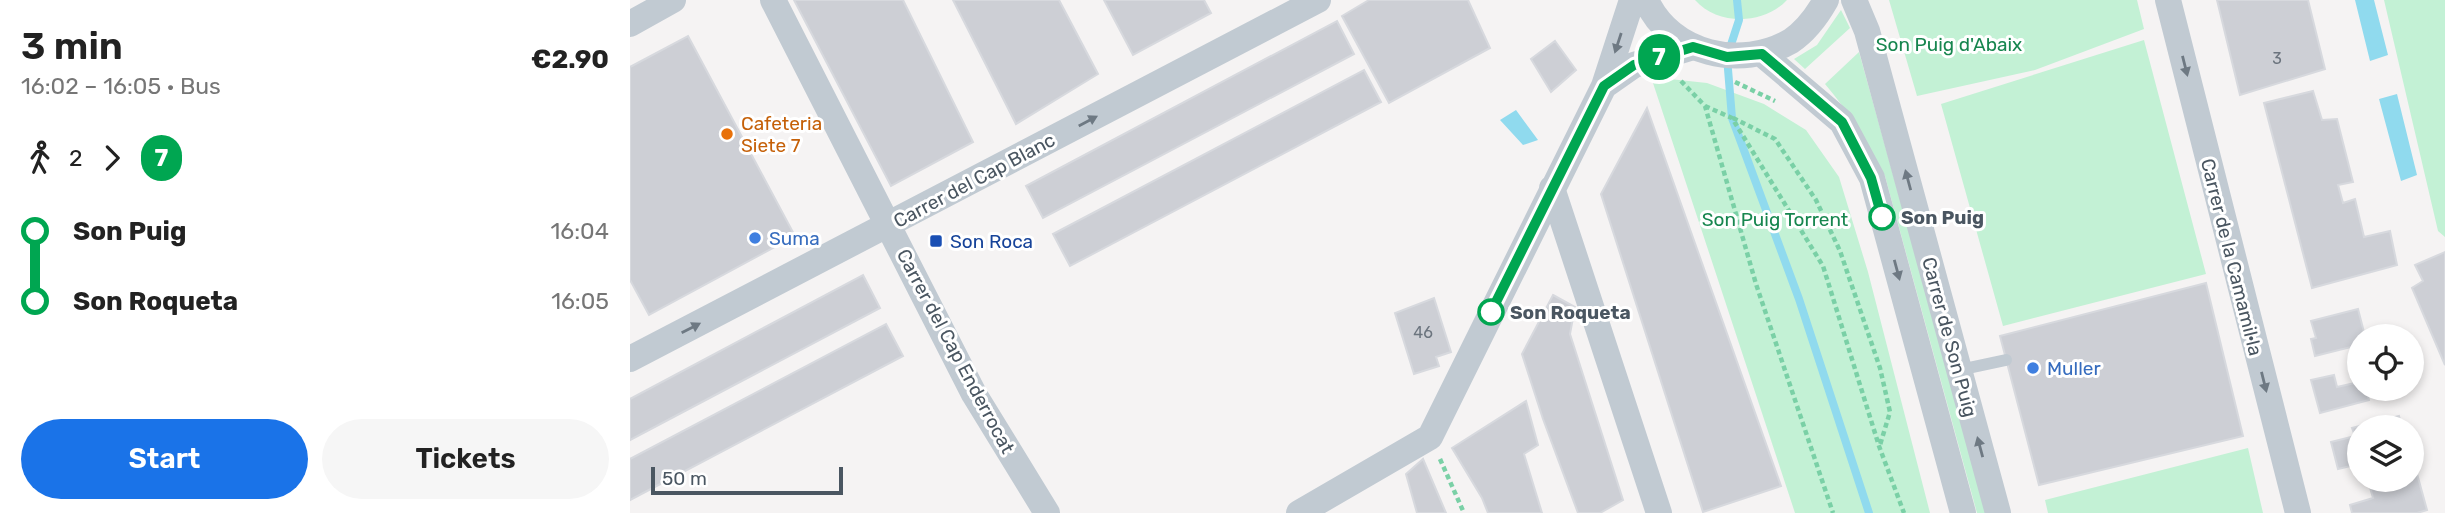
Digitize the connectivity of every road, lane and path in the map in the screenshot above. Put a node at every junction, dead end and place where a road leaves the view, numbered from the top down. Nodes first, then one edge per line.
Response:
1 (673, 0) edge
2 (773, 0) edge
3 (1318, 0) edge
4 (1632, 0) edge
5 (1646, 0) edge
6 (1826, 0) edge
7 (1854, 0) edge
8 (2168, 0) edge
9 (630, 24) edge
10 (1693, 47) junction
11 (1762, 54) junction
12 (1729, 79) dead end
13 (1681, 81) dead end
14 (1604, 86) junction
15 (1778, 102) dead end
16 (1705, 106) junction
17 (1732, 118) junction
18 (1552, 188) junction
19 (888, 225) junction
20 (630, 359) edge
21 (2006, 360) dead end
22 (1959, 370) junction
23 (1430, 437) junction
24 (1879, 446) junction
25 (1047, 513) edge
26 (1299, 513) edge
27 (1464, 513) edge
28 (1659, 513) edge
29 (1833, 513) edge
30 (1904, 513) edge
31 (1963, 513) edge
32 (1998, 513) edge
33 (2298, 513) edge

1 - 9 street
2 - 19 street, Carrer del Cap Enderrocat
19 -> 3 street, Carrer del Cap Blanc
4 -> 14 street
5 - 10 street
6 - 11 street
22 -> 7 street, Carrer de Son Puig
8 -> 33 street, Carrer de la Camamil·la
10 - 11 street
10 - 14 street
11 -> 31 street, Carrer de Son Puig
12 - 15 path
13 - 16 path
14 - 18 street
16 - 17 path
16 - 29 path
17 - 24 path
17 - 24 path
18 - 23 street
18 - 28 street
20 -> 19 street, Carrer del Cap Blanc
19 - 25 street, Carrer del Cap Enderrocat
21 - 22 lane
32 -> 22 street, Carrer de Son Puig
23 - 26 street
23 - 27 path
24 - 30 path

